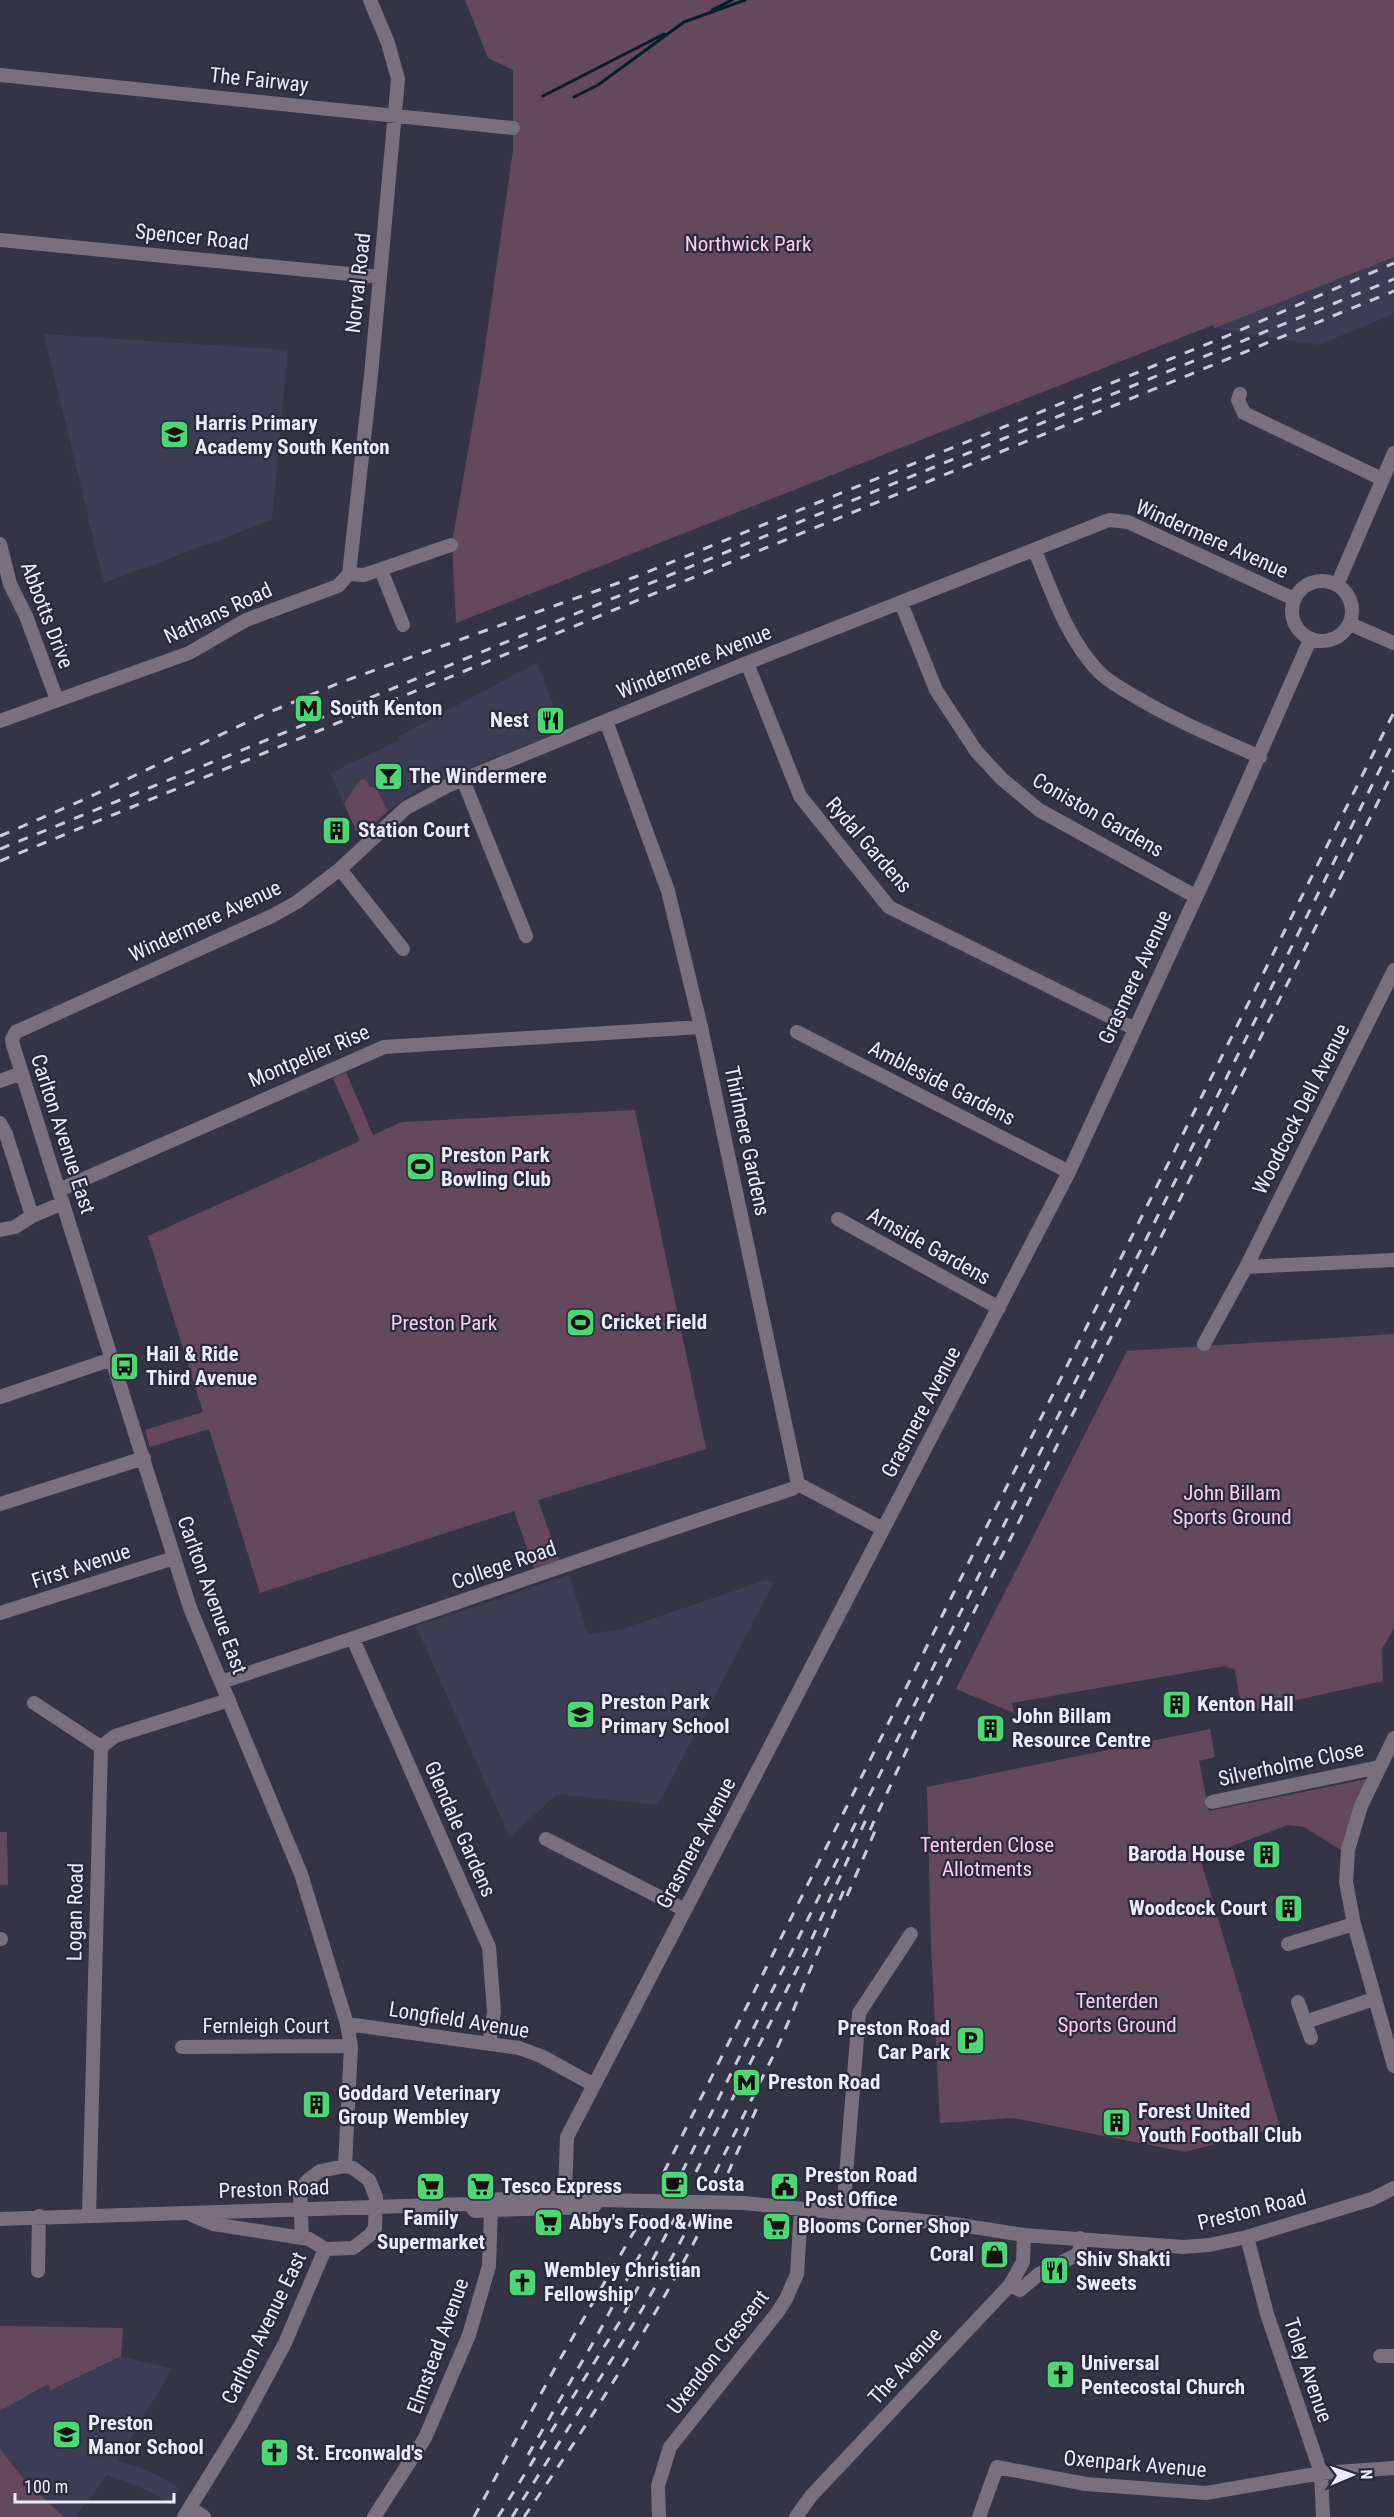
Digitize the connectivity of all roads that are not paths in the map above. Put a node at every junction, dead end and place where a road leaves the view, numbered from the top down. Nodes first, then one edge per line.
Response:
1 (370, 0) edge
2 (0, 75) edge
3 (396, 115) junction
4 (513, 128) dead end
5 (0, 240) edge
6 (380, 277) junction
7 (1240, 394) dead end
8 (1394, 453) edge
9 (1382, 479) junction
10 (0, 544) edge
11 (451, 544) dead end
12 (1035, 550) junction
13 (381, 570) junction
14 (349, 574) junction
15 (1337, 585) junction
16 (1294, 599) junction
17 (900, 603) junction
18 (1350, 624) junction
19 (403, 625) dead end
20 (1310, 640) junction
21 (1394, 643) edge
22 (747, 663) junction
23 (57, 700) junction
24 (0, 721) edge
25 (606, 721) junction
26 (1260, 757) junction
27 (463, 780) junction
28 (340, 869) junction
29 (1195, 897) junction
30 (526, 936) dead end
31 (403, 949) dead end
32 (1394, 970) edge
33 (701, 1027) junction
34 (1135, 1029) junction
35 (797, 1032) dead end
36 (12, 1039) joint
37 (22, 1073) junction
38 (0, 1082) edge
39 (0, 1123) edge
40 (1069, 1172) junction
41 (61, 1196) junction
42 (32, 1216) junction
43 (838, 1220) dead end
44 (0, 1230) edge
45 (1394, 1260) edge
46 (1245, 1268) junction
47 (999, 1308) junction
48 (1204, 1344) dead end
49 (112, 1359) junction
50 (0, 1397) edge
51 (144, 1458) junction
52 (798, 1484) junction
53 (0, 1504) edge
54 (883, 1529) junction
55 (174, 1558) junction
56 (0, 1613) edge
57 (353, 1639) junction
58 (221, 1682) junction
59 (229, 1700) junction
60 (34, 1703) dead end
61 (1394, 1738) edge
62 (101, 1747) junction
63 (1378, 1767) junction
64 (1212, 1802) dead end
65 (546, 1839) dead end
66 (685, 1910) junction
67 (1354, 1924) junction
68 (911, 1934) dead end
69 (1288, 1944) dead end
70 (1374, 1999) junction
71 (1298, 2002) dead end
72 (1305, 2022) junction
73 (347, 2024) junction
74 (1311, 2038) dead end
75 (489, 2044) junction
76 (351, 2046) junction
77 (182, 2047) dead end
78 (1394, 2066) edge
79 (594, 2085) junction
80 (345, 2166) junction
81 (1394, 2188) edge
82 (565, 2196) junction
83 (600, 2200) junction
84 (469, 2205) junction
85 (376, 2206) junction
86 (801, 2209) junction
87 (300, 2210) junction
88 (491, 2210) junction
89 (188, 2213) junction
90 (843, 2213) junction
91 (89, 2215) junction
92 (39, 2216) junction
93 (0, 2219) edge
94 (1024, 2235) junction
95 (1247, 2236) junction
96 (302, 2238) junction
97 (1080, 2238) junction
98 (325, 2249) junction
99 (1023, 2262) junction
100 (38, 2271) dead end
101 (1039, 2274) junction
102 (1010, 2285) junction
103 (1394, 2468) edge
104 (1321, 2473) junction
105 (187, 2512) edge
106 (204, 2517) edge
107 (374, 2517) edge
108 (658, 2517) edge
109 (796, 2517) edge
110 (979, 2517) edge
111 (1323, 2517) edge

1 - 3 street, Norval Road
2 - 3 street, The Fairway
3 - 4 street, The Fairway
3 - 6 street, Norval Road
5 - 6 street, Spencer Road
6 - 14 street, Norval Road
7 - 9 street
8 - 9 street
9 - 15 street
10 - 23 street, Abbotts Drive
11 - 13 street, Nathans Road
12 - 16 street, Windermere Avenue
12 - 17 street, Windermere Avenue
12 - 26 street
13 - 14 street, Nathans Road
13 - 19 street
14 - 23 street, Nathans Road
15 - 16 street
15 - 18 street
16 - 20 street, Windermere Avenue
17 - 22 street, Windermere Avenue
17 - 29 street, Coniston Gardens
18 - 20 street
18 - 21 street
20 - 26 street, Grasmere Avenue
22 - 25 street, Windermere Avenue
22 - 34 street, Rydal Gardens
23 - 24 street, Nathans Road
25 - 27 street, Windermere Avenue
25 - 33 street, Thirlmere Gardens
26 - 29 street, Grasmere Avenue
27 - 28 street, Windermere Avenue
27 - 30 street
28 - 31 street
28 - 36 street, Windermere Avenue
29 - 34 street, Grasmere Avenue
32 - 46 street, Woodcock Dell Avenue
33 - 41 street, Montpelier Rise
33 - 52 street, Thirlmere Gardens
34 - 40 street, Grasmere Avenue
35 - 40 street, Ambleside Gardens
36 - 37 street, Carlton Avenue East
37 - 38 street
37 - 41 street, Carlton Avenue East
39 - 42 street
40 - 47 street, Grasmere Avenue
41 - 42 street, Montpelier Rise
41 - 49 street, Carlton Avenue East
42 - 44 street, Montpelier Rise
43 - 47 street, Arnside Gardens
45 - 46 street
46 - 48 street, Woodcock Dell Avenue
47 - 54 street, Grasmere Avenue
49 - 50 street
49 - 51 street, Carlton Avenue East
51 - 53 street
51 - 55 street, Carlton Avenue East
52 - 54 street
52 - 57 street, College Road
54 - 66 street, Grasmere Avenue
55 - 56 street, First Avenue
55 - 58 street, Carlton Avenue East
57 - 58 street, College Road
57 - 75 street, Glendale Gardens
58 - 59 street, Carlton Avenue East
59 - 62 street
59 - 73 street, Carlton Avenue East
60 - 62 street
61 - 63 street
62 - 91 street, Logan Road
63 - 64 street, Silverholme Close
63 - 67 street
65 - 66 street
66 - 79 street, Grasmere Avenue
67 - 69 street
67 - 70 street
68 - 90 street
70 - 72 street
70 - 78 street
71 - 72 street
72 - 74 street
73 - 75 street, Longfield Avenue
73 - 76 street, Carlton Avenue East
75 - 79 street, Longfield Avenue
76 - 77 street, Fernleigh Court
76 - 80 street, Carlton Avenue East
79 - 82 street, Grasmere Avenue
80 - 85 street
80 - 87 street, Carlton Avenue East
81 - 95 street, Preston Road
82 - 83 street, Preston Road
82 - 84 street, Preston Road
83 - 86 street, Preston Road
83 - 88 street, Preston Road
84 - 85 street, Preston Road
84 - 88 street, Preston Road
85 - 87 street, Preston Road
85 - 98 street, Carlton Avenue East
86 - 90 street, Preston Road
86 - 108 street, Uxendon Crescent
87 - 89 street, Preston Road
87 - 96 street, Carlton Avenue East
88 - 107 street, Elmstead Avenue
89 - 91 street, Preston Road
89 - 96 street, Preston Road
90 - 94 street, Preston Road
91 - 92 street, Preston Road
92 - 93 street, Preston Road
92 - 100 street
94 - 97 street, Preston Road
94 - 99 street, The Avenue
95 - 97 street, Preston Road
95 - 104 street, Toley Avenue
96 - 98 street, Carlton Avenue East
97 - 101 street
98 - 105 street, Carlton Avenue East
99 - 101 street
99 - 102 street, The Avenue
101 - 102 street
102 - 109 street, The Avenue
103 - 104 street, Oxenpark Avenue
104 - 110 street, Oxenpark Avenue
104 - 111 street, Toley Avenue
105 - 106 street

